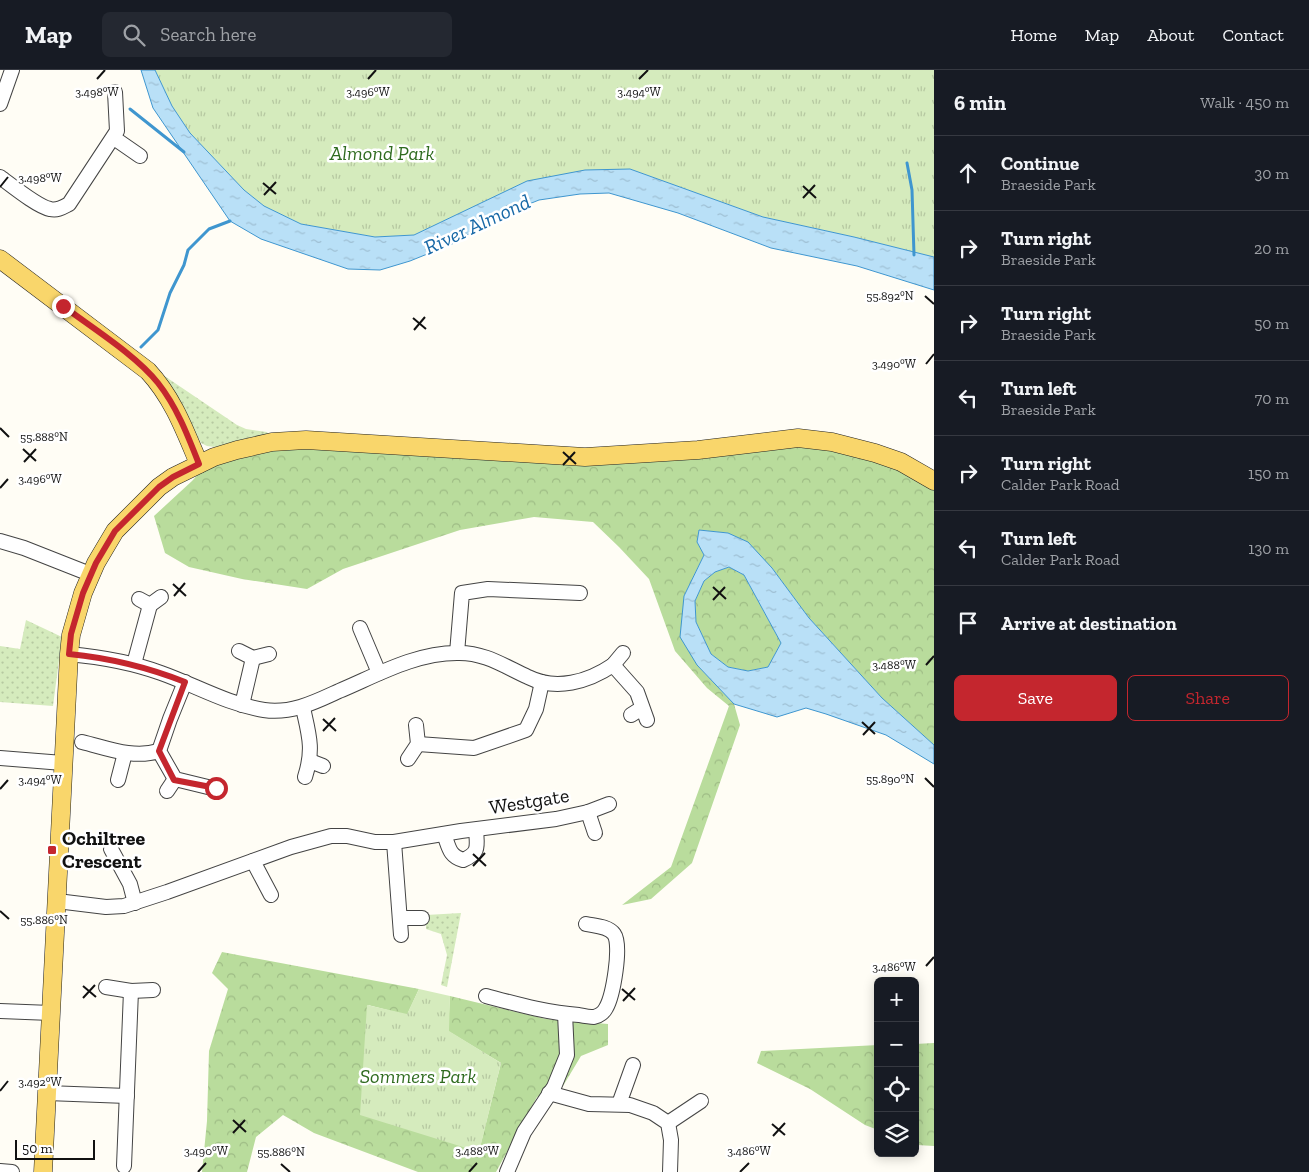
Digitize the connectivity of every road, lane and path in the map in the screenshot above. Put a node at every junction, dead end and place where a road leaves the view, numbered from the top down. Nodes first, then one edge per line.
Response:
1 (12, 70) edge
2 (115, 92) dead end
3 (0, 104) edge
4 (114, 138) junction
5 (140, 156) dead end
6 (0, 177) edge
7 (0, 259) edge
8 (199, 464) junction
9 (934, 480) edge
10 (0, 541) edge
11 (90, 574) junction
12 (449, 588) dead end
13 (571, 588) dead end
14 (462, 593) junction
15 (150, 601) dead end
16 (360, 628) dead end
17 (240, 651) dead end
18 (457, 653) junction
19 (623, 653) dead end
20 (69, 654) junction
21 (268, 654) dead end
22 (253, 658) junction
23 (134, 664) junction
24 (613, 665) junction
25 (380, 674) junction
26 (185, 682) junction
27 (542, 682) junction
28 (242, 705) junction
29 (302, 708) junction
30 (640, 714) dead end
31 (416, 725) dead end
32 (82, 742) dead end
33 (418, 744) junction
34 (159, 751) junction
35 (125, 753) junction
36 (0, 758) edge
37 (408, 759) dead end
38 (310, 761) junction
39 (63, 763) junction
40 (324, 766) dead end
41 (305, 777) dead end
42 (118, 780) dead end
43 (216, 788) dead end
44 (608, 804) dead end
45 (588, 812) junction
46 (476, 830) junction
47 (595, 833) dead end
48 (444, 834) junction
49 (394, 842) junction
50 (111, 850) dead end
51 (253, 861) junction
52 (271, 895) dead end
53 (57, 901) junction
54 (135, 902) junction
55 (400, 918) junction
56 (422, 918) dead end
57 (586, 924) dead end
58 (401, 935) dead end
59 (106, 987) dead end
60 (131, 990) junction
61 (153, 990) dead end
62 (486, 996) dead end
63 (0, 1011) edge
64 (51, 1013) junction
65 (566, 1014) junction
66 (632, 1065) dead end
67 (48, 1093) junction
68 (549, 1093) junction
69 (127, 1096) junction
70 (701, 1101) dead end
71 (619, 1104) junction
72 (668, 1123) junction
73 (124, 1166) dead end
74 (0, 1171) edge
75 (12, 1172) edge
76 (43, 1172) edge
77 (507, 1172) edge
78 (670, 1172) edge

1 - 3 street
2 - 4 street
4 - 5 street
4 - 6 street
7 - 8 main road
8 - 9 main road
8 - 11 main road
10 - 11 street
11 - 20 main road
12 - 14 street
13 - 14 street
14 - 18 street
15 - 23 street
16 - 25 street
17 - 22 street
18 - 25 street
18 - 27 street
19 - 24 street
20 - 23 street
20 - 39 main road
21 - 22 street
22 - 28 street
23 - 26 street
24 - 27 street
24 - 30 street
25 - 29 street
26 - 28 street
26 - 34 street
27 - 33 street
28 - 29 street
29 - 38 street
31 - 33 street
32 - 35 street
33 - 37 street
34 - 35 street
34 - 43 street
35 - 42 street
36 - 39 street
38 - 40 street
38 - 41 street
39 - 53 main road
44 - 45 street, Westgate
45 - 46 street, Westgate
45 - 47 street, Westgate
46 - 48 street, Westgate
46 - 48 street, Westgate
48 - 49 street, Westgate
49 - 51 street, Westgate
49 - 55 street
50 - 54 street
51 - 52 street
51 - 54 street, Westgate
53 - 54 street, Westgate
53 - 64 main road
55 - 56 street
55 - 58 street
57 - 65 street
59 - 60 street
60 - 61 street
60 - 69 street
62 - 65 street
63 - 64 street
64 - 67 main road
65 - 68 street
66 - 71 street
67 - 69 street
67 - 76 main road
68 - 71 street
68 - 77 street
69 - 73 street
70 - 72 street
71 - 72 street
72 - 78 street
74 - 75 street

